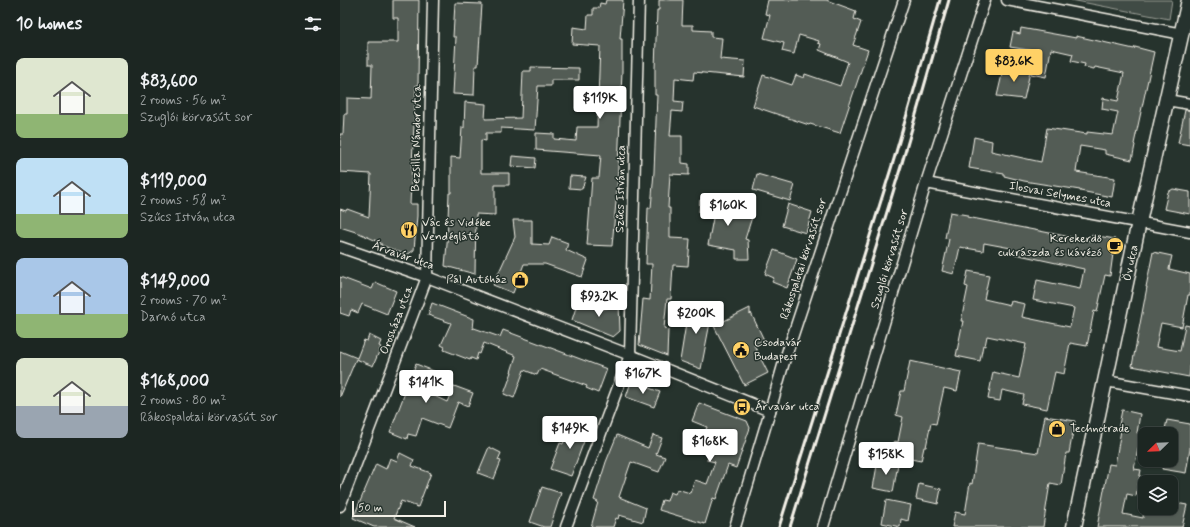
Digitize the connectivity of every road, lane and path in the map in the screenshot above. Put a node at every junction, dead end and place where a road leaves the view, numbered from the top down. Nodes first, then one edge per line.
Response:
1 (433, 0) edge
2 (638, 0) edge
3 (904, 0) edge
4 (985, 0) edge
5 (1007, 0) edge
6 (1189, 0) edge
7 (1188, 18) edge
8 (1182, 34) junction
9 (1167, 100) junction
10 (1190, 104) edge
11 (926, 183) junction
12 (1140, 222) junction
13 (1190, 232) edge
14 (340, 247) edge
15 (427, 277) junction
16 (630, 355) junction
17 (1106, 381) junction
18 (1190, 396) edge
19 (770, 411) junction
20 (340, 506) edge
21 (566, 527) edge
22 (735, 527) edge
23 (823, 527) edge
24 (1074, 527) edge

1 - 15 street, Bezsilla Nándor utca
2 - 16 street, Szűcs István utca
3 - 19 street, Rákospalotai körvasút sor
4 - 11 street, Szuglói körvasút sor
5 - 8 street
6 - 7 street, Öv utca
7 - 8 street, Öv utca
8 - 9 street, Öv utca
9 - 10 street
9 - 12 street, Öv utca
11 - 12 street, Ilosvai Selymes utca
11 - 23 street, Szuglói körvasút sor
12 - 13 street, Ilosvai Selymes utca
12 - 17 street, Öv utca
14 - 15 street, Árvavár utca
15 - 16 street, Árvavár utca
15 - 20 street, Orosháza utca
16 - 19 street, Árvavár utca
16 - 21 street, Szűcs István utca
17 - 18 street
17 - 24 street, Öv utca
19 - 22 street, Rákospalotai körvasút sor

